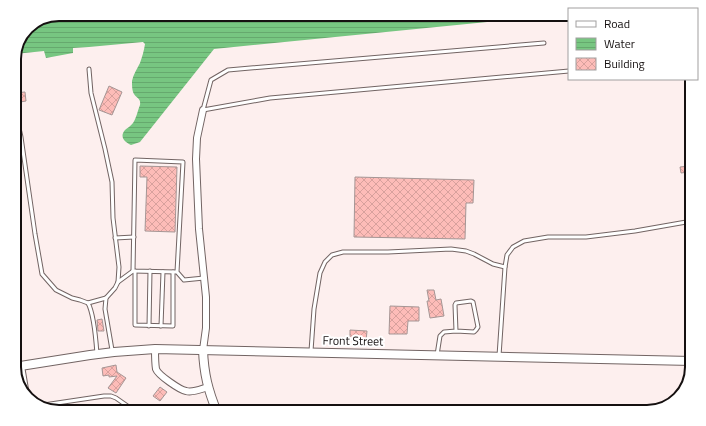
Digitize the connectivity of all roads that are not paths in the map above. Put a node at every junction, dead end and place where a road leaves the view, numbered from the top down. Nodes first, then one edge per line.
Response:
1 (544, 43) dead end
2 (89, 68) dead end
3 (568, 71) edge
4 (202, 110) junction
5 (21, 134) edge
6 (685, 222) edge
7 (134, 237) junction
8 (115, 238) junction
9 (505, 267) junction
10 (134, 271) junction
11 (150, 271) junction
12 (163, 272) junction
13 (175, 272) junction
14 (204, 278) junction
15 (118, 282) junction
16 (106, 298) junction
17 (88, 303) junction
18 (149, 326) junction
19 (161, 326) junction
20 (456, 330) junction
21 (155, 349) junction
22 (203, 350) junction
23 (112, 352) junction
24 (311, 352) junction
25 (97, 354) junction
26 (437, 355) junction
27 (499, 356) junction
28 (685, 361) edge
29 (21, 365) edge
30 (208, 387) junction
31 (50, 404) edge
32 (126, 405) edge
33 (214, 405) edge

1 - 4 lane
2 - 8 lane
3 - 4 lane
4 - 14 street
5 - 17 lane
6 - 9 lane
7 - 8 lane
7 - 10 lane
7 - 13 lane
8 - 15 lane
9 - 24 lane
9 - 27 lane
10 - 11 lane
10 - 15 lane
10 - 18 lane
11 - 12 lane
11 - 18 lane
12 - 13 lane
12 - 19 lane
13 - 14 lane
13 - 19 lane
14 - 22 street
15 - 16 lane
16 - 17 lane
16 - 23 lane
17 - 25 lane
18 - 19 lane
20 - 20 lane
20 - 26 lane
21 - 22 street, Front Street
21 - 23 street, Front Street
21 - 30 street
22 - 24 street, Front Street
22 - 30 street
23 - 25 street, Front Street
24 - 26 street, Front Street
25 - 29 street, Front Street
26 - 27 street, Front Street
27 - 28 street, Front Street
30 - 33 street
31 - 32 lane

